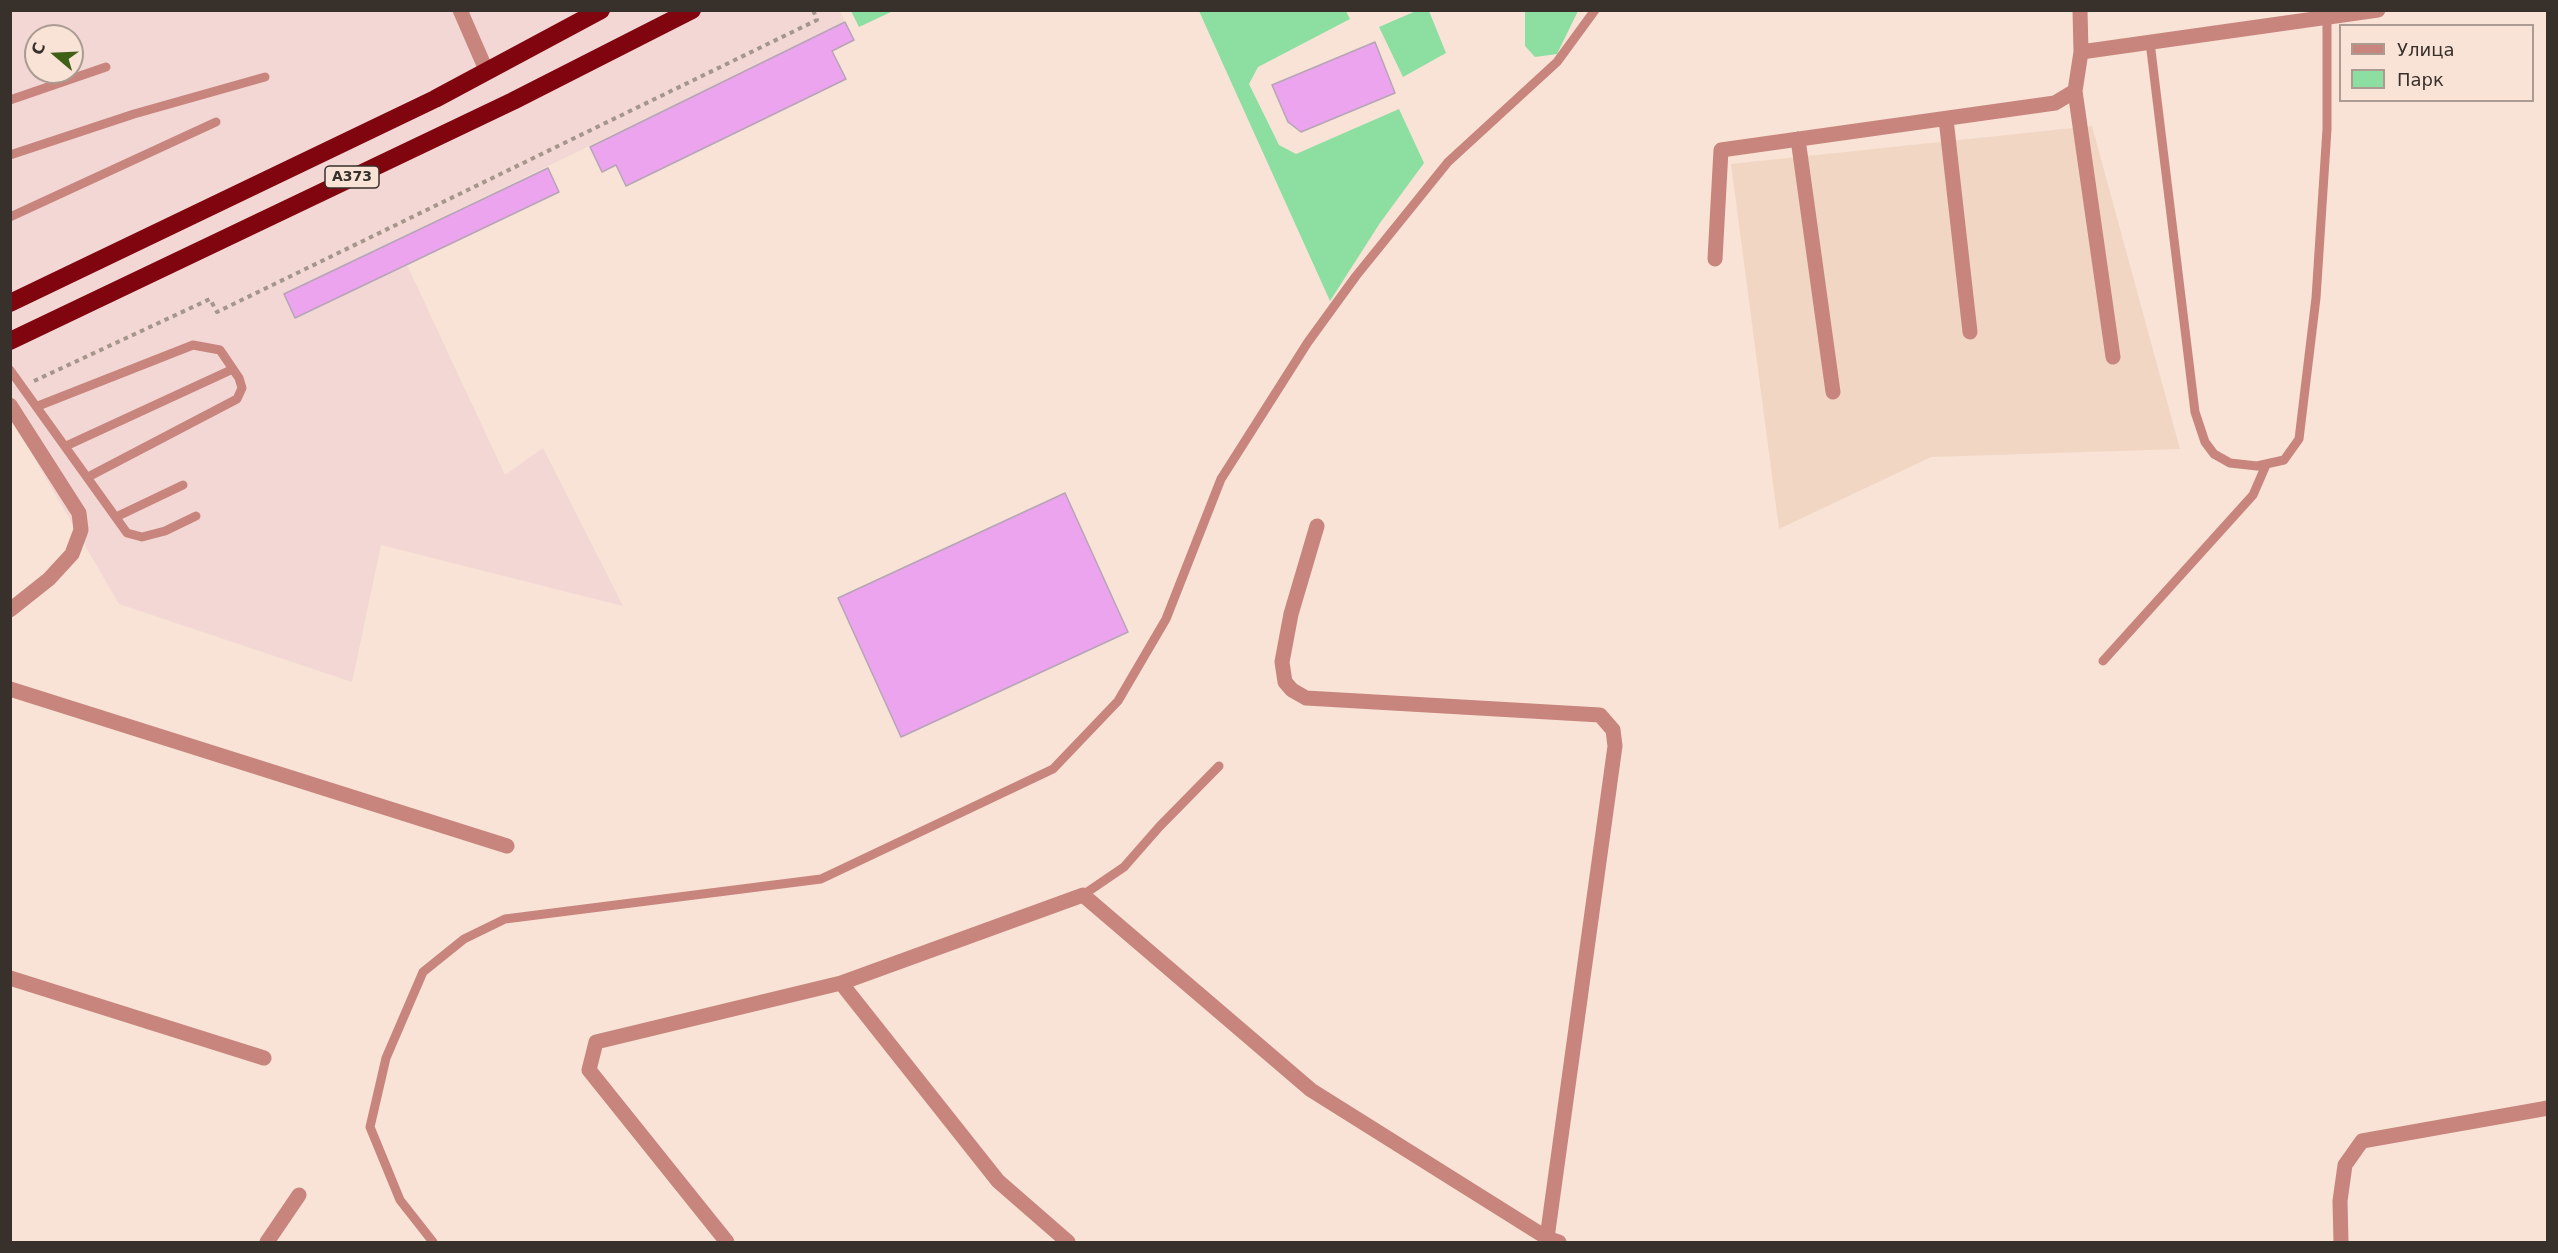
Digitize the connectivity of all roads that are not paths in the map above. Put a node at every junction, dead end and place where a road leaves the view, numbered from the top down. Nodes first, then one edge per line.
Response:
1 (460, 10) edge
2 (601, 10) edge
3 (692, 10) edge
4 (1595, 10) edge
5 (2080, 10) edge
6 (2378, 10) edge
7 (2327, 18) junction
8 (2150, 42) junction
9 (2081, 52) junction
10 (106, 67) dead end
11 (487, 72) junction
12 (265, 77) dead end
13 (2075, 92) junction
14 (10, 100) edge
15 (1946, 119) junction
16 (216, 122) dead end
17 (1798, 140) junction
18 (10, 155) edge
19 (10, 217) edge
20 (1715, 259) dead end
21 (10, 303) edge
22 (1970, 332) dead end
23 (10, 341) edge
24 (2113, 357) dead end
25 (233, 369) junction
26 (10, 370) edge
27 (1833, 392) dead end
28 (10, 405) edge
29 (38, 406) junction
30 (66, 446) junction
31 (2266, 465) junction
32 (88, 477) junction
33 (183, 485) dead end
34 (196, 516) dead end
35 (116, 517) junction
36 (1317, 526) dead end
37 (10, 610) edge
38 (2103, 661) dead end
39 (10, 689) edge
40 (1219, 766) dead end
41 (507, 846) dead end
42 (1083, 895) junction
43 (10, 978) edge
44 (841, 983) junction
45 (264, 1058) dead end
46 (2547, 1108) edge
47 (299, 1195) dead end
48 (1553, 1240) edge
49 (267, 1242) edge
50 (433, 1242) edge
51 (727, 1242) edge
52 (1068, 1242) edge
53 (2342, 1242) edge

1 - 11 street
2 - 11 highway, A373
3 - 23 highway, A373
4 - 50 lane
5 - 9 street
6 - 7 street
7 - 8 street
7 - 31 lane
8 - 9 street
8 - 31 lane
9 - 13 street
10 - 14 lane
11 - 21 highway, A373
12 - 18 lane
13 - 15 street
13 - 24 street
15 - 17 street
15 - 22 street
16 - 19 lane
17 - 20 street
17 - 27 street
25 - 29 lane
25 - 30 lane
25 - 32 lane
26 - 29 lane
28 - 37 street
29 - 30 lane
30 - 32 lane
31 - 38 lane
32 - 35 lane
33 - 35 lane
34 - 35 lane
36 - 48 street
39 - 41 street
40 - 42 lane
42 - 44 street
42 - 48 street
43 - 45 street
44 - 51 street
44 - 52 street
46 - 53 street
47 - 49 street

